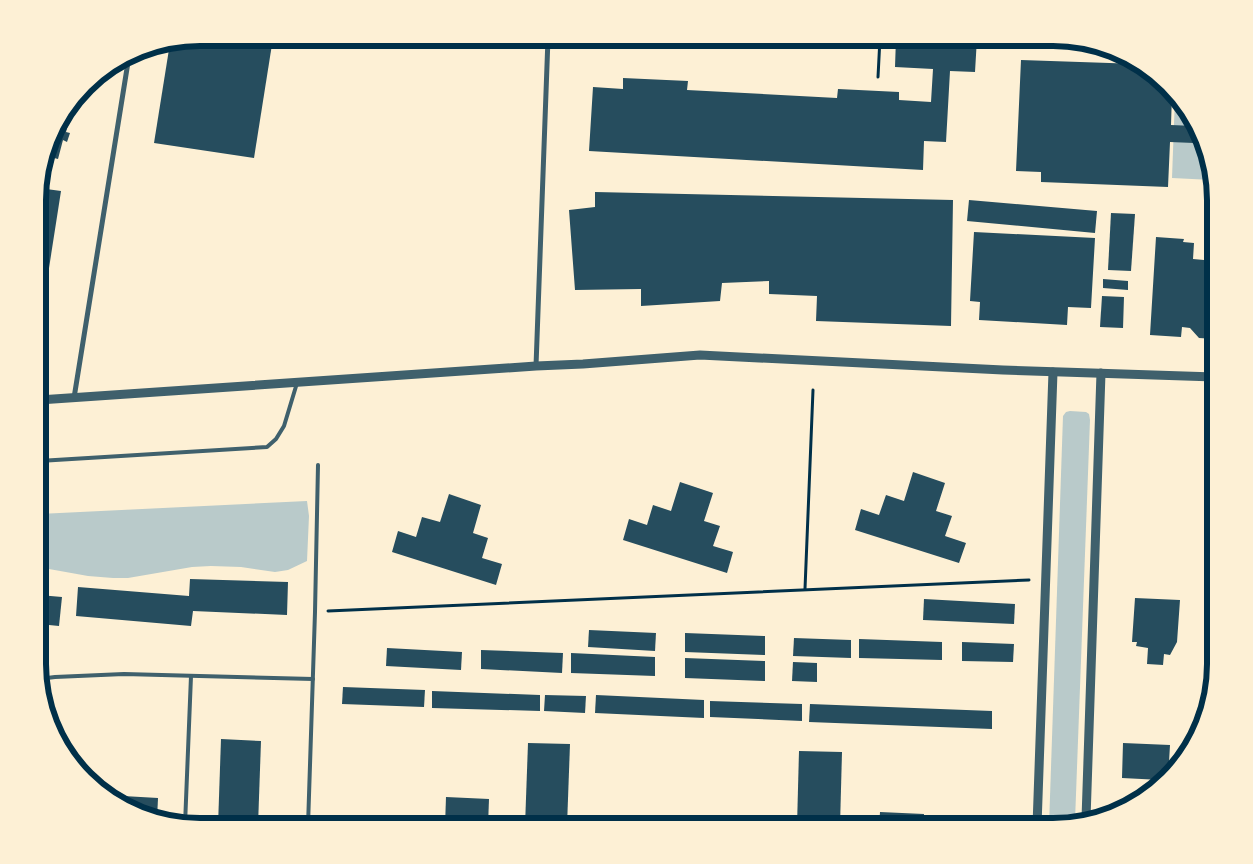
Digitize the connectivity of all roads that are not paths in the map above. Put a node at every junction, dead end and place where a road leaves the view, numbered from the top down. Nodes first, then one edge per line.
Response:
1 (548, 46) edge
2 (128, 64) edge
3 (536, 366) junction
4 (1054, 372) junction
5 (1101, 373) junction
6 (1206, 377) edge
7 (297, 383) junction
8 (74, 398) junction
9 (46, 400) edge
10 (47, 461) edge
11 (318, 465) dead end
12 (191, 676) junction
13 (47, 678) edge
14 (313, 679) junction
15 (1086, 814) edge
16 (185, 817) edge
17 (308, 817) edge
18 (1037, 818) edge

1 - 3 street
2 - 8 street
3 - 4 street
3 - 7 street
4 - 5 street
4 - 18 street
5 - 6 street
5 - 15 street
7 - 8 street
7 - 10 lane
8 - 9 street
11 - 14 lane
12 - 13 lane
12 - 14 lane
12 - 16 lane
14 - 17 lane

